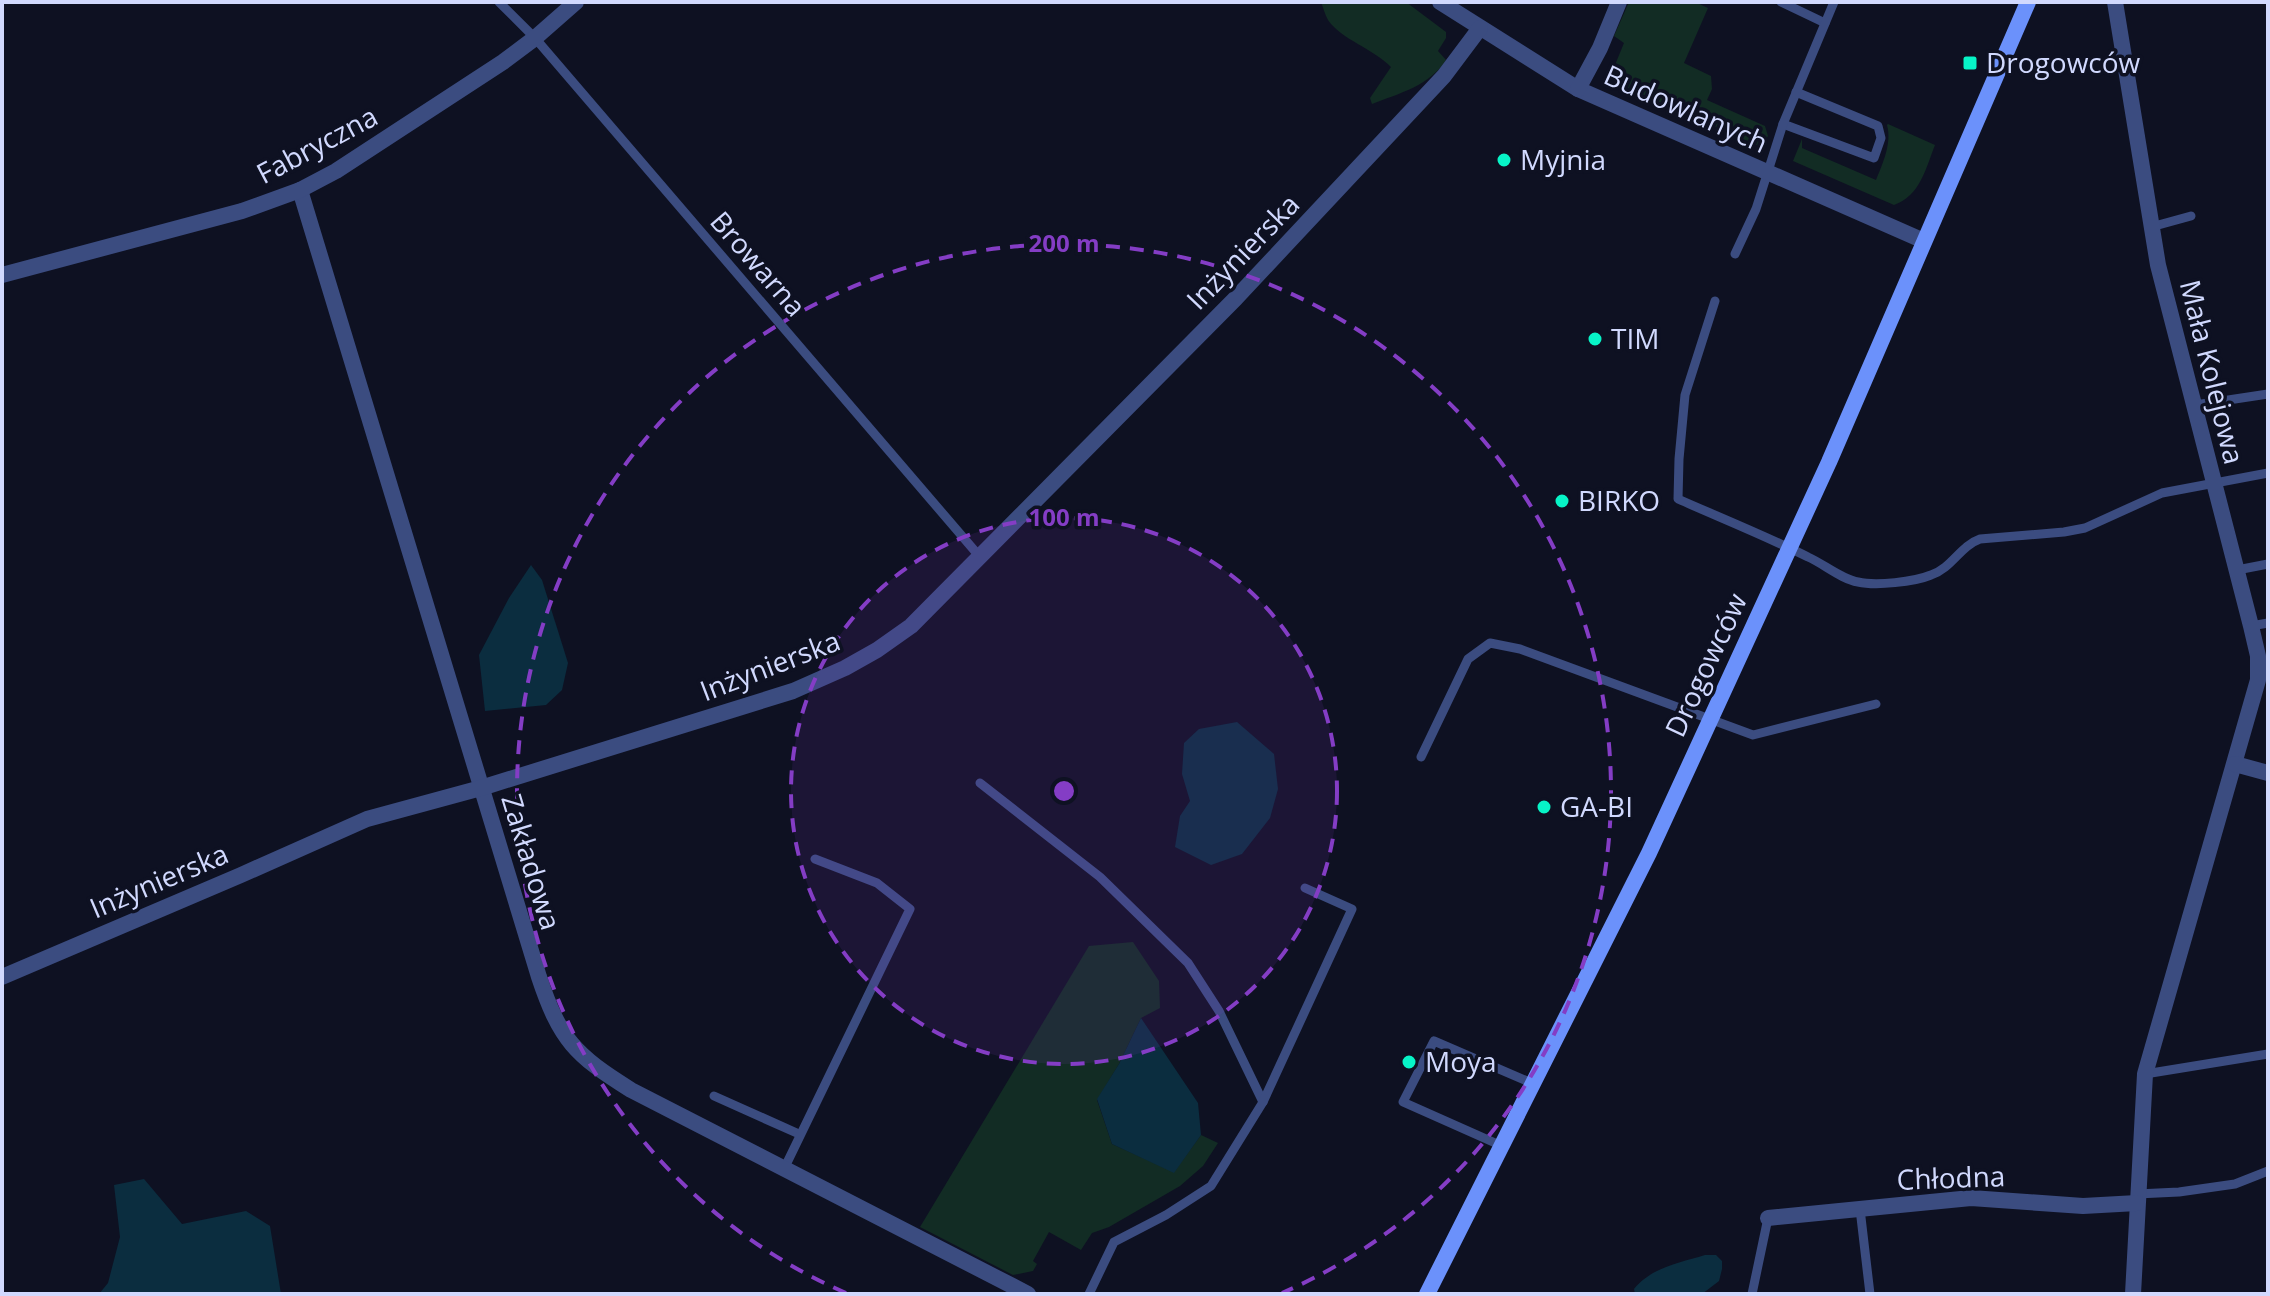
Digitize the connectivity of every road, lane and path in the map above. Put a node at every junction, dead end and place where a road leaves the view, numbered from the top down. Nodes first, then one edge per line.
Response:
1 (499, 2) edge
2 (576, 2) edge
3 (1440, 2) edge
4 (1619, 2) edge
5 (1781, 2) edge
6 (1834, 2) edge
7 (2028, 2) edge
8 (2115, 2) edge
9 (1825, 23) junction
10 (1480, 28) junction
11 (535, 38) junction
12 (1578, 89) junction
13 (1796, 92) junction
14 (1783, 124) junction
15 (1767, 173) junction
16 (300, 190) junction
17 (2191, 216) dead end
18 (2151, 227) junction
19 (1924, 241) junction
20 (1735, 254) dead end
21 (2, 275) edge
22 (1715, 301) dead end
23 (2268, 394) edge
24 (2195, 405) junction
25 (2268, 473) edge
26 (2214, 485) junction
27 (1789, 548) junction
28 (980, 557) junction
29 (2268, 564) edge
30 (2237, 570) junction
31 (2260, 625) edge
32 (1876, 704) dead end
33 (1709, 719) junction
34 (1421, 757) dead end
35 (2235, 764) junction
36 (2268, 773) edge
37 (980, 783) dead end
38 (481, 788) junction
39 (815, 859) dead end
40 (1305, 888) dead end
41 (2, 977) edge
42 (2268, 1054) edge
43 (2145, 1074) junction
44 (1534, 1084) junction
45 (714, 1096) dead end
46 (1263, 1102) junction
47 (799, 1134) junction
48 (1502, 1146) junction
49 (784, 1169) junction
50 (2268, 1171) edge
51 (2137, 1199) junction
52 (1860, 1209) junction
53 (1768, 1218) joint
54 (1433, 1292) edge
55 (2137, 1292) edge
56 (1028, 1294) edge
57 (1089, 1294) edge
58 (1752, 1294) edge
59 (1870, 1294) edge

1 - 11 lane, Browarna
2 - 11 street, Fabryczna
3 - 10 street, Budowlanych
4 - 12 street
5 - 9 lane
6 - 9 lane
7 - 19 main road, Drogowców
8 - 18 street, Mała Kolejowa
9 - 13 lane
10 - 12 street, Budowlanych
10 - 28 street, Inżynierska
11 - 16 street, Fabryczna
11 - 28 lane, Browarna
12 - 15 street, Budowlanych
13 - 14 lane
13 - 14 lane
14 - 15 lane
15 - 19 street, Budowlanych
15 - 20 lane
16 - 21 street, Fabryczna
16 - 38 street, Zakładowa
17 - 18 lane
18 - 24 street, Mała Kolejowa
19 - 27 main road, Drogowców
22 - 27 lane
23 - 24 lane
24 - 26 street, Mała Kolejowa
25 - 26 lane
26 - 27 lane
26 - 30 street, Mała Kolejowa
27 - 33 main road, Drogowców
28 - 38 street, Inżynierska
29 - 30 lane
30 - 31 street, Mała Kolejowa
31 - 35 street, Mała Kolejowa
32 - 33 lane
33 - 34 lane
33 - 44 main road, Drogowców
35 - 36 street
35 - 43 street, Mała Kolejowa
37 - 46 lane
38 - 41 street, Inżynierska
38 - 49 street, Zakładowa
39 - 47 lane
40 - 46 lane
42 - 43 lane
43 - 51 street, Mała Kolejowa
44 - 48 main road, Drogowców
44 - 48 lane
45 - 47 lane
46 - 57 lane
47 - 49 lane
48 - 54 main road, Drogowców
49 - 56 street, Zakładowa
50 - 51 lane
51 - 52 street, Chłodna
51 - 55 street, Mała Kolejowa
52 - 53 street, Chłodna
52 - 59 lane
53 - 58 lane

